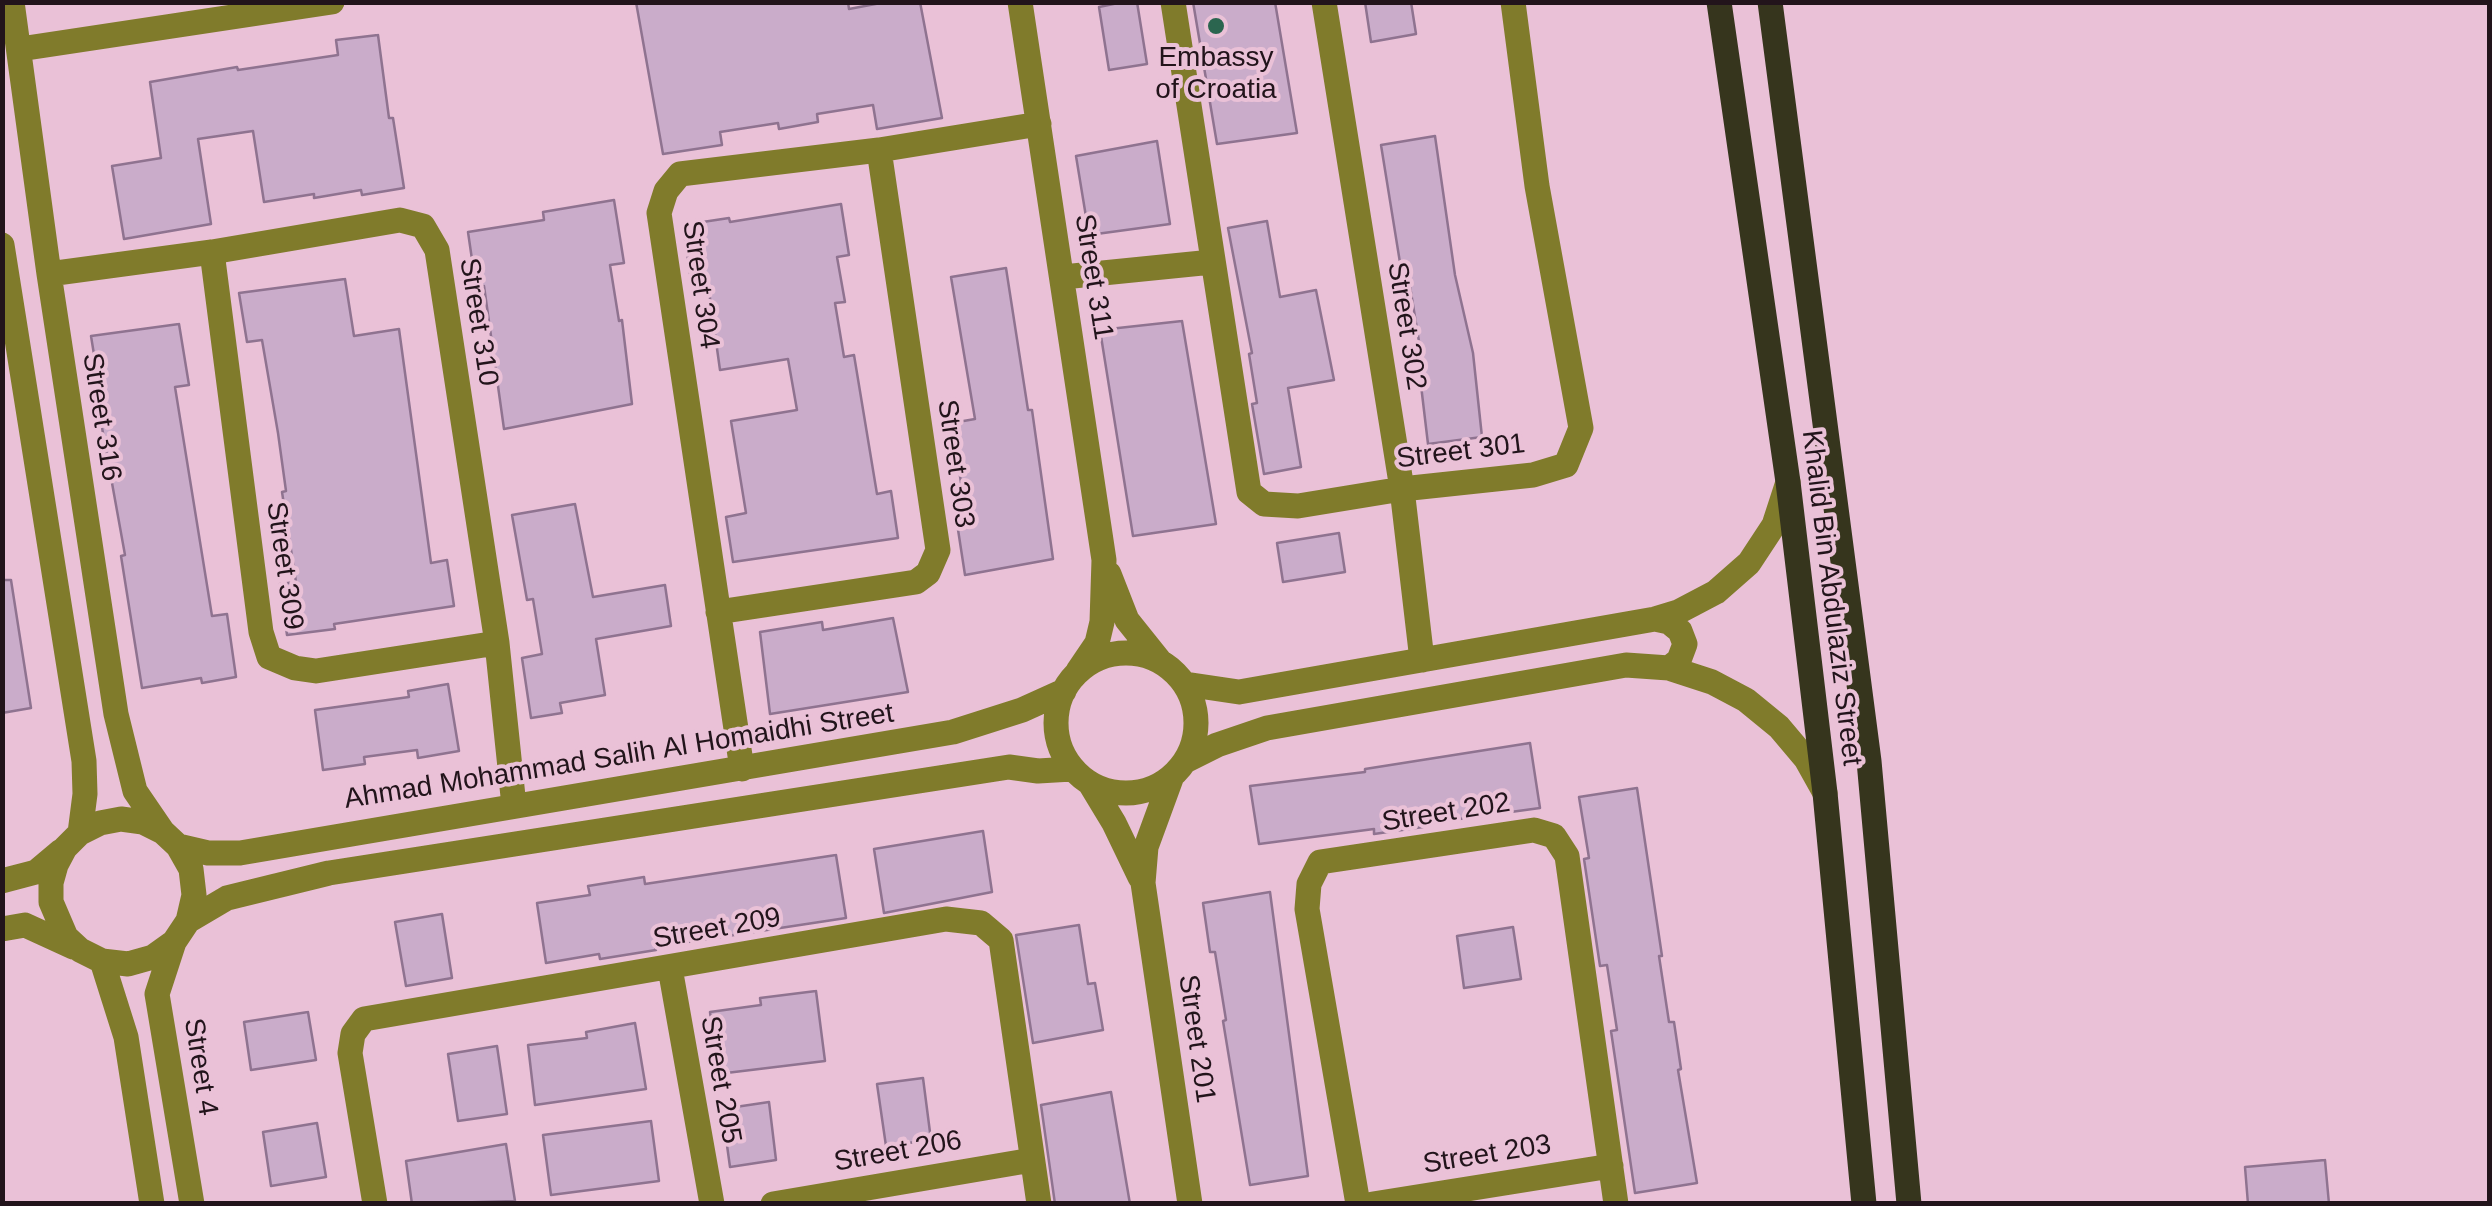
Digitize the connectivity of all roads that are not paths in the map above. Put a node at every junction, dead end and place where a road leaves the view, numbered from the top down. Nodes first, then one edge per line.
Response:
1 (12, 2) edge
2 (332, 2) edge
3 (1020, 2) edge
4 (1172, 2) edge
5 (1324, 2) edge
6 (1512, 2) edge
7 (1719, 2) edge
8 (1770, 2) edge
9 (176, 14) edge
10 (20, 48) junction
11 (1039, 124) junction
12 (879, 150) junction
13 (2, 245) edge
14 (212, 252) junction
15 (1212, 262) junction
16 (49, 274) junction
17 (1063, 276) junction
18 (5, 286) edge
19 (1788, 482) junction
20 (1402, 489) junction
21 (1104, 560) junction
22 (718, 612) junction
23 (1655, 620) junction
24 (497, 643) junction
25 (1422, 660) junction
26 (1160, 662) junction
27 (1669, 668) junction
28 (1071, 681) junction
29 (1184, 684) junction
30 (742, 769) junction
31 (1178, 769) junction
32 (1081, 777) junction
33 (1825, 792) junction
34 (514, 806) junction
35 (170, 838) junction
36 (72, 841) junction
37 (2, 882) edge
38 (1143, 884) junction
39 (2, 929) edge
40 (181, 932) junction
41 (91, 956) junction
42 (670, 968) junction
43 (1032, 1160) junction
44 (1611, 1166) junction
45 (152, 1204) edge
46 (192, 1204) edge
47 (375, 1204) edge
48 (712, 1204) edge
49 (773, 1204) edge
50 (1039, 1204) edge
51 (1190, 1204) edge
52 (1358, 1204) edge
53 (1373, 1204) edge
54 (1616, 1204) edge
55 (1864, 1204) edge
56 (1909, 1204) edge

1 - 10 street, Street 316
2 - 9 street
3 - 11 street, Street 311
4 - 15 street, Street 301
5 - 20 street, Street 302
6 - 20 street, Street 301
7 - 19 main road, Khalid Bin Abdulaziz Street
8 - 56 main road, Khalid Bin Abdulaziz Street
9 - 10 street
10 - 16 street, Street 316
11 - 12 street, Street 304
11 - 17 street, Street 311
12 - 22 street, Street 303
12 - 22 street, Street 304
13 - 18 street
14 - 16 street, Street 310
14 - 24 street, Street 310
14 - 24 street, Street 309
15 - 17 street
15 - 20 street, Street 301
16 - 35 street, Street 316
17 - 21 street, Street 311
18 - 36 street
19 - 23 street
19 - 33 main road, Khalid Bin Abdulaziz Street
20 - 25 street, Street 302
21 - 26 street, Street 311
21 - 28 street, Street 311
22 - 30 street, Street 304
23 - 25 street
23 - 27 street
24 - 34 street, Street 310
25 - 29 street
26 - 28 street
26 - 29 street
27 - 31 street
27 - 33 street
28 - 30 street, Ahmad Mohammad Salih Al Homaidhi Street
28 - 32 street
29 - 31 street
30 - 34 street, Ahmad Mohammad Salih Al Homaidhi Street
31 - 32 street
31 - 38 street, Street 201
32 - 38 street, Street 201
32 - 40 street
33 - 55 main road, Khalid Bin Abdulaziz Street
34 - 35 street, Ahmad Mohammad Salih Al Homaidhi Street
35 - 36 street
35 - 40 street
36 - 37 street
36 - 41 street
38 - 51 street, Street 201
39 - 41 street
40 - 41 street
40 - 46 street, Street 4
41 - 45 street
42 - 43 street, Street 209
42 - 47 street, Street 209
42 - 48 street, Street 205
43 - 49 street, Street 206
43 - 50 street, Street 209
44 - 52 street, Street 202
44 - 53 street, Street 203
44 - 54 street, Street 202

